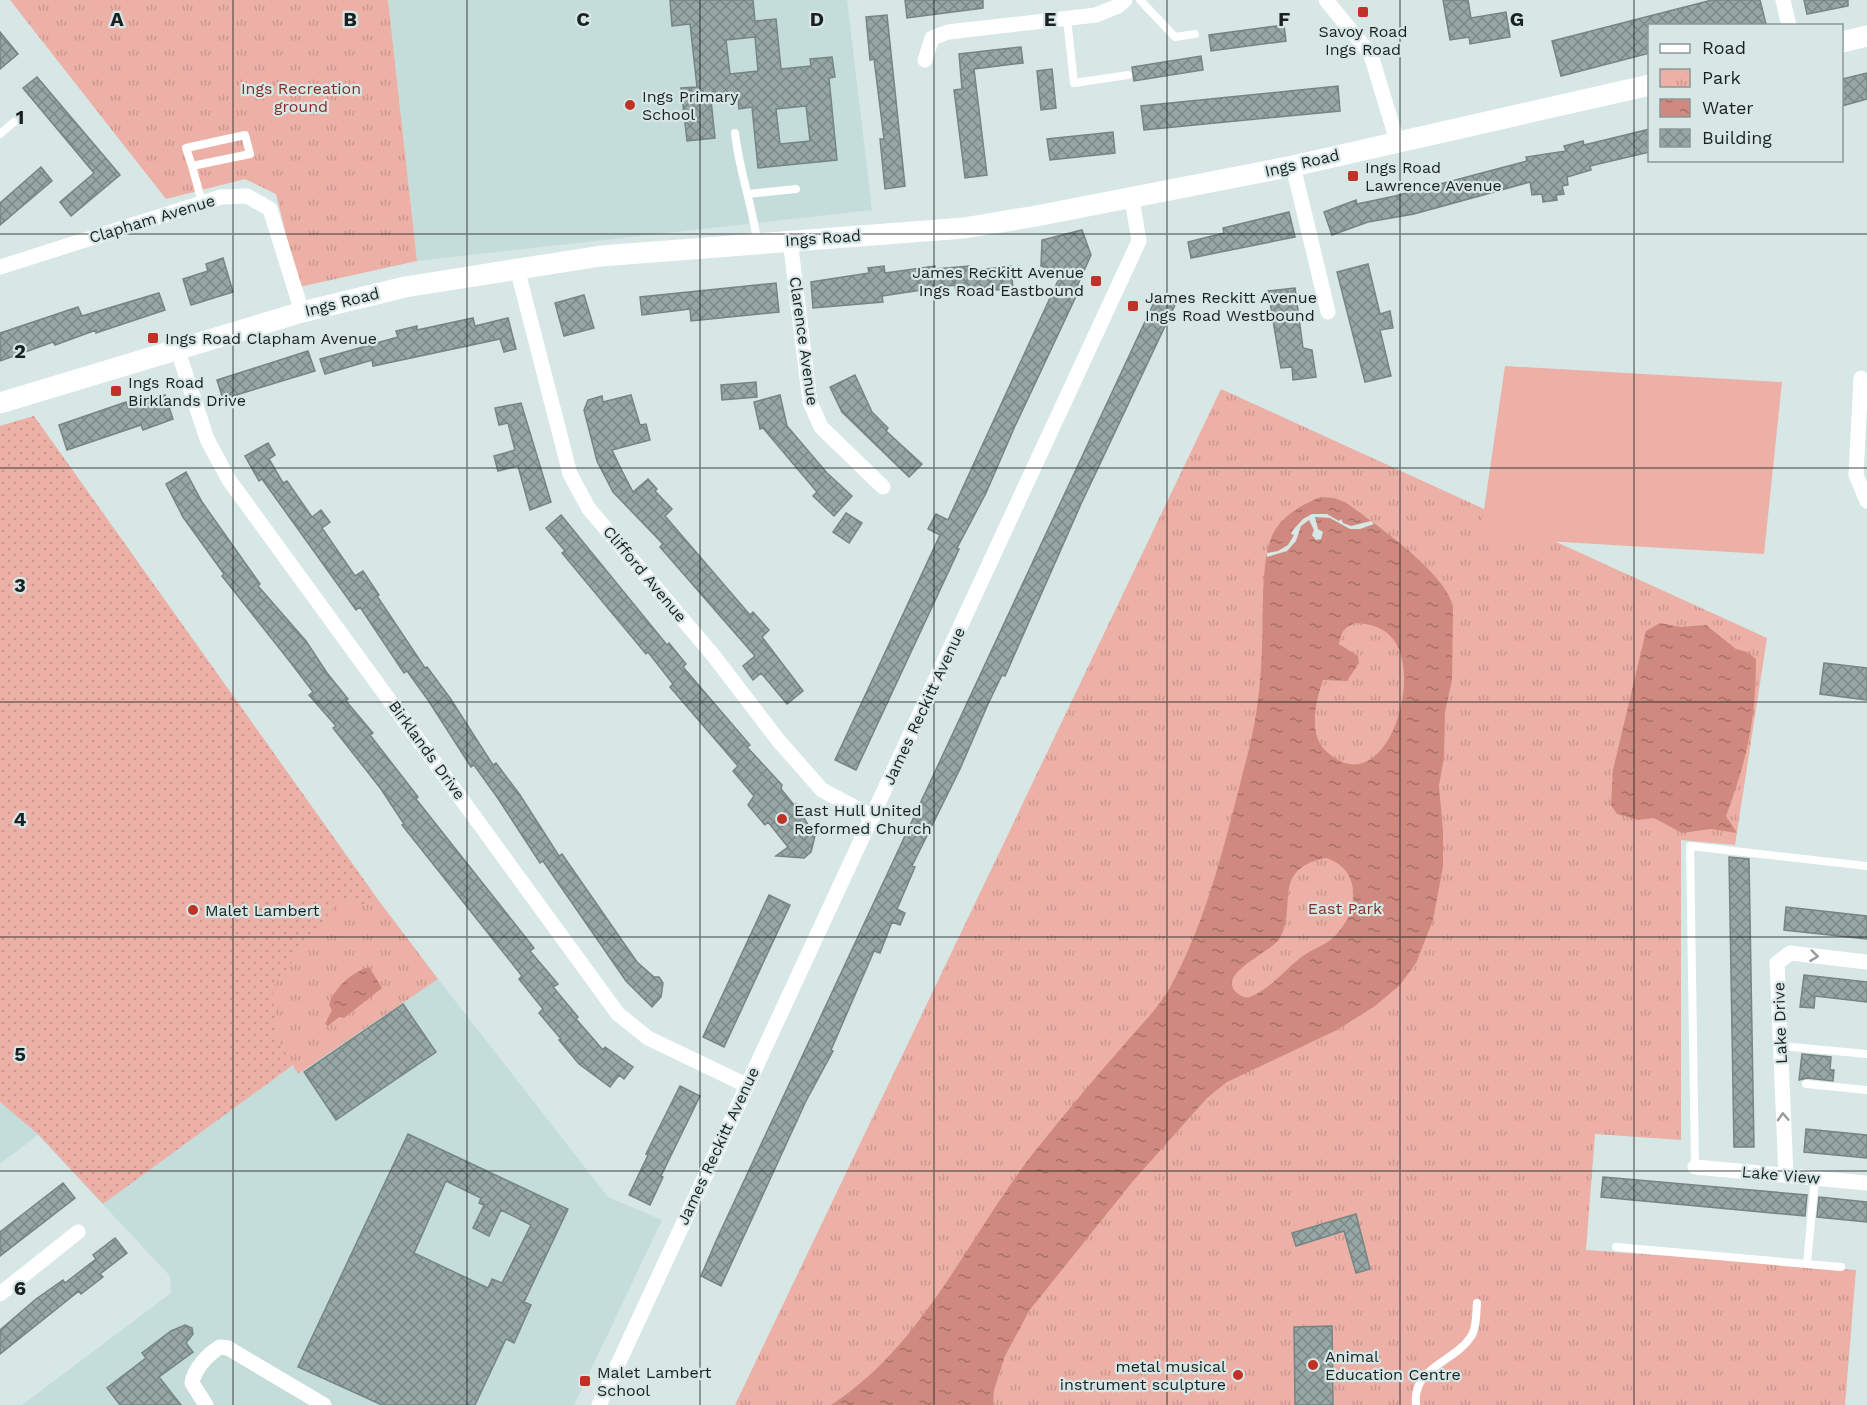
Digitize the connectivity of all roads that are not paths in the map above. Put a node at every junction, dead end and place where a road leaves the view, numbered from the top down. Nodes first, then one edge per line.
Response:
1 (1125, 0) edge
2 (1140, 0) edge
3 (1326, 0) edge
4 (1783, 0) edge
5 (1067, 19) junction
6 (1789, 24) edge
7 (1195, 34) dead end
8 (1867, 36) edge
9 (1843, 42) edge
10 (925, 60) dead end
11 (1128, 75) dead end
12 (1648, 85) edge
13 (14, 122) dead end
14 (735, 133) dead end
15 (0, 134) edge
16 (1397, 141) junction
17 (192, 166) junction
18 (1293, 166) junction
19 (796, 189) dead end
20 (748, 194) junction
21 (1132, 199) junction
22 (202, 202) junction
23 (790, 240) junction
24 (758, 242) junction
25 (0, 267) edge
26 (517, 268) junction
27 (302, 312) junction
28 (1328, 312) dead end
29 (178, 351) junction
30 (1861, 378) dead end
31 (0, 403) edge
32 (883, 487) dead end
33 (1867, 501) edge
34 (873, 817) junction
35 (1867, 866) edge
36 (1867, 962) edge
37 (1781, 1046) junction
38 (1867, 1053) edge
39 (1806, 1084) dead end
40 (746, 1085) junction
41 (1867, 1090) edge
42 (1695, 1167) joint
43 (1786, 1176) junction
44 (1815, 1178) junction
45 (1867, 1183) edge
46 (78, 1232) dead end
47 (1616, 1247) dead end
48 (1807, 1264) junction
49 (1841, 1267) dead end
50 (0, 1294) edge
51 (1477, 1303) dead end
52 (206, 1405) edge
53 (324, 1405) edge
54 (598, 1405) edge
55 (1416, 1405) edge

1 - 5 street
2 - 7 lane
3 - 16 street
4 - 6 street
5 - 10 street
5 - 11 lane
8 - 9 street
12 - 16 street, Ings Road
13 - 15 lane
14 - 20 lane
16 - 18 street, Ings Road
17 - 17 lane
17 - 22 lane
18 - 21 street, Ings Road
18 - 28 street
19 - 20 lane
20 - 24 lane
21 - 23 street, Ings Road
21 - 34 street, James Reckitt Avenue
22 - 25 street, Clapham Avenue
22 - 27 street, Clapham Avenue
23 - 24 street, Ings Road
23 - 32 street, Clarence Avenue
24 - 26 street, Ings Road
26 - 27 street, Ings Road
26 - 34 street, Clifford Avenue
27 - 29 street, Ings Road
29 - 31 street, Ings Road
29 - 40 street, Birklands Drive
30 - 33 street
34 - 40 street, James Reckitt Avenue
35 - 42 lane
37 -> 36 street, Lake Drive
37 - 38 lane
43 -> 37 street, Lake Drive
39 - 41 lane
40 - 54 street, James Reckitt Avenue
42 - 43 street, Lake View
43 - 44 street, Lake View
44 - 45 street, Lake View
44 - 48 lane
46 - 50 street
47 - 48 lane
48 - 49 lane
51 - 55 lane
52 - 53 street

